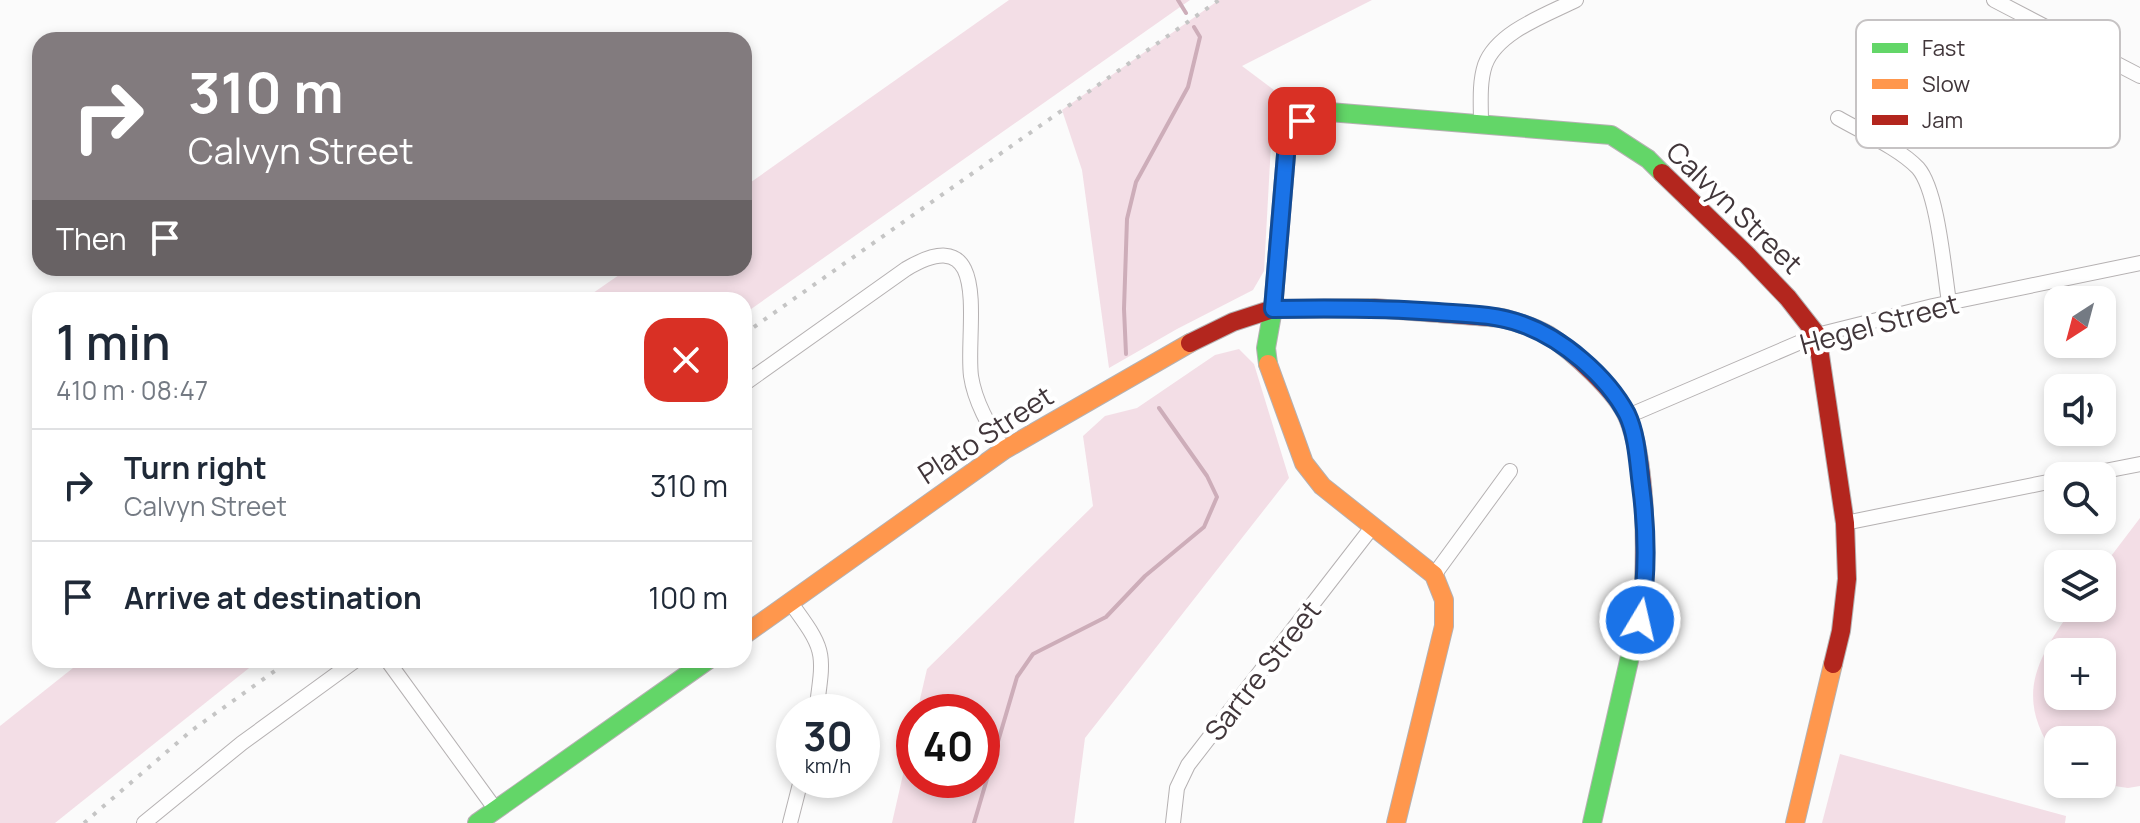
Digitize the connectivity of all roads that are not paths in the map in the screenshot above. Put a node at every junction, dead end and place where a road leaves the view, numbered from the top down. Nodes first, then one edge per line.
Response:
1 (1576, 0) edge
2 (1994, 0) edge
3 (2032, 20) edge
4 (2120, 66) edge
5 (2140, 76) edge
6 (1838, 118) dead end
7 (1481, 123) junction
8 (1856, 129) edge
9 (1888, 148) edge
10 (2140, 263) edge
11 (1949, 302) junction
12 (1273, 309) junction
13 (1817, 335) junction
14 (752, 378) edge
15 (1628, 416) junction
16 (1004, 450) junction
17 (2140, 464) edge
18 (2116, 469) edge
19 (1510, 471) dead end
20 (2044, 483) edge
21 (1845, 523) junction
22 (1373, 526) junction
23 (1434, 575) junction
24 (790, 602) junction
25 (752, 629) edge
26 (345, 668) edge
27 (393, 668) edge
28 (697, 668) edge
29 (818, 694) edge
30 (796, 798) edge
31 (496, 810) junction
32 (144, 823) edge
33 (477, 823) edge
34 (790, 823) edge
35 (1173, 823) edge
36 (1396, 823) edge
37 (1592, 823) edge
38 (1795, 823) edge

1 - 7 street
2 - 3 street
4 - 5 street
6 - 8 street
7 - 12 street, Calvyn Street
7 - 13 street, Calvyn Street
9 - 11 street
10 - 11 street, Hegel Street
11 - 13 street, Hegel Street
12 - 15 street, Plato Street
12 - 16 street, Plato Street
12 - 22 street, Calvyn Street
13 - 15 street, Hegel Street
13 - 21 street, Calvyn Street
14 - 16 street
15 - 37 street
16 - 24 street, Plato Street
17 - 18 street
19 - 23 street
20 - 21 street
21 - 38 street, Calvyn Street
22 - 23 street, Calvyn Street
22 - 35 street, Sartre Street
23 - 36 street
24 - 25 street, Plato Street
24 - 29 street
26 - 32 street
27 - 31 street
28 - 31 street
30 - 34 street
31 - 33 street

